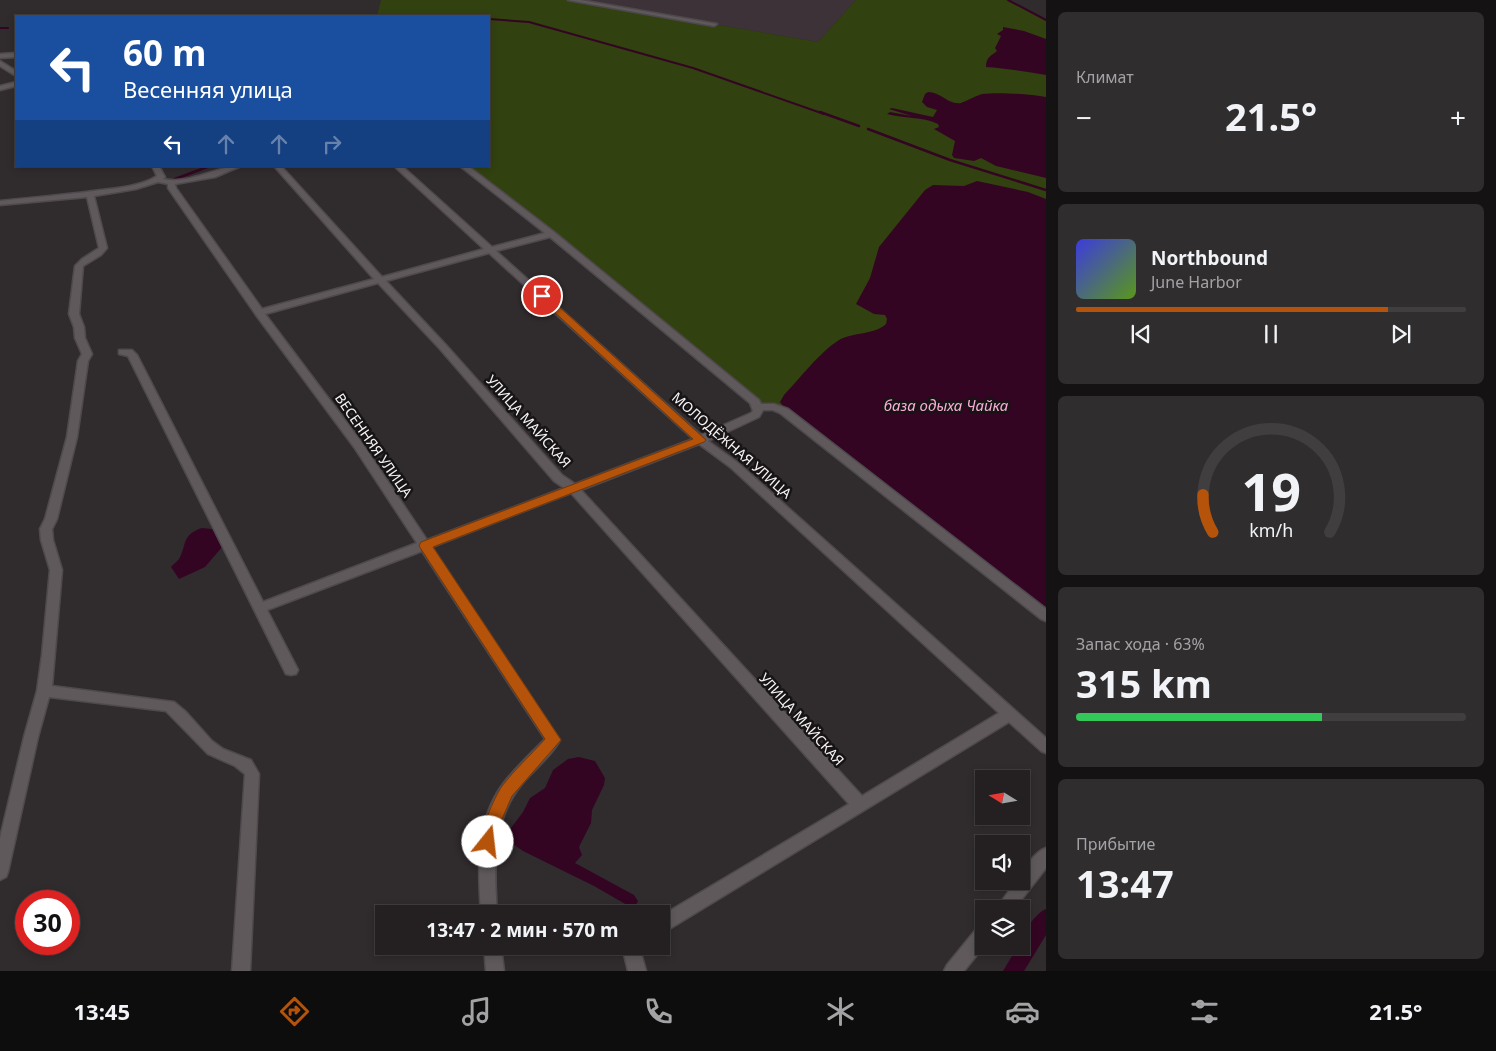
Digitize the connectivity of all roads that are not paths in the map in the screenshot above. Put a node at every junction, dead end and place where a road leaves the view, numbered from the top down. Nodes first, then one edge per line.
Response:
1 (571, 0) edge
2 (714, 24) dead end
3 (15, 55) edge
4 (0, 56) edge
5 (0, 63) edge
6 (15, 73) edge
7 (15, 84) edge
8 (0, 88) edge
9 (156, 167) edge
10 (235, 167) edge
11 (278, 167) edge
12 (398, 167) edge
13 (464, 167) edge
14 (159, 178) junction
15 (171, 183) junction
16 (90, 194) junction
17 (0, 203) edge
18 (552, 234) junction
19 (490, 251) junction
20 (380, 280) junction
21 (260, 313) junction
22 (122, 352) dead end
23 (758, 407) junction
24 (700, 440) junction
25 (572, 488) junction
26 (425, 546) junction
27 (260, 608) junction
28 (1046, 616) edge
29 (290, 670) dead end
30 (44, 690) junction
31 (1010, 714) junction
32 (1046, 747) edge
33 (860, 805) junction
34 (1046, 855) edge
35 (0, 872) edge
36 (1011, 900) edge
37 (489, 905) edge
38 (670, 921) edge
39 (975, 944) edge
40 (493, 955) edge
41 (633, 955) edge
42 (241, 971) edge
43 (495, 971) edge
44 (637, 971) edge
45 (953, 971) edge

1 - 2 street
3 - 4 street
5 - 6 street
7 - 8 street
9 - 14 street
10 - 15 street
11 - 20 street, УЛИЦА МАЙСКАЯ
12 - 19 street, МОЛОДЁЖНАЯ УЛИЦА
13 - 18 street
14 - 15 street
14 - 16 street
15 - 21 street, ВЕСЕННЯЯ УЛИЦА
16 - 17 street
16 - 30 street
18 - 19 street
18 - 23 street
19 - 20 street
19 - 24 street, МОЛОДЁЖНАЯ УЛИЦА
20 - 21 street
20 - 25 street, УЛИЦА МАЙСКАЯ
21 - 26 street, ВЕСЕННЯЯ УЛИЦА
22 - 27 street
23 - 24 street
23 - 28 street
24 - 25 street
24 - 31 street, МОЛОДЁЖНАЯ УЛИЦА
25 - 26 street
25 - 33 street, УЛИЦА МАЙСКАЯ
26 - 27 street
26 - 37 street, ВЕСЕННЯЯ УЛИЦА
27 - 29 street
30 - 35 street
30 - 42 street
31 - 32 street, МОЛОДЁЖНАЯ УЛИЦА
31 - 33 street
33 - 38 street
34 - 36 street
39 - 45 street
40 - 43 street
41 - 44 street

